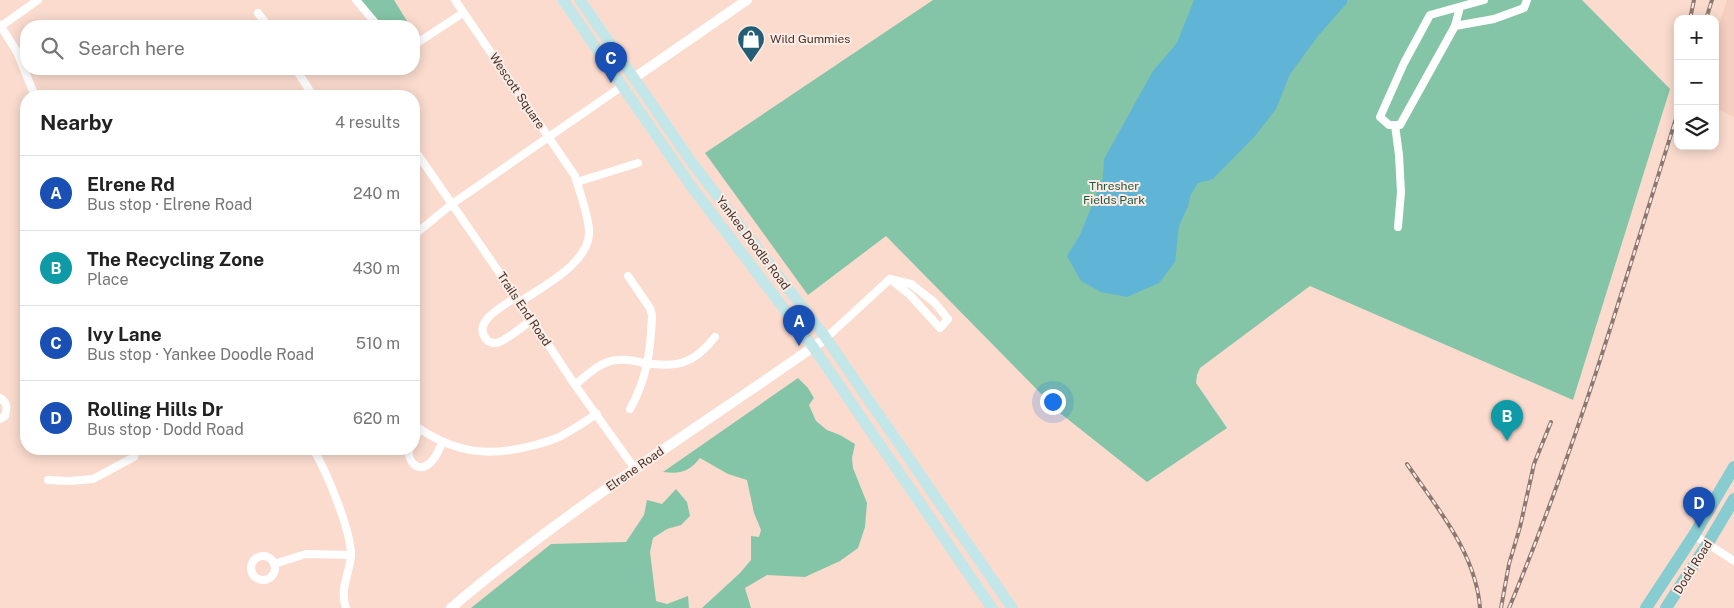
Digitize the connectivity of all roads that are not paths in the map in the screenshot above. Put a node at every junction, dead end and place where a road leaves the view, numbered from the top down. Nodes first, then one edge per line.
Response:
1 (38, 0) edge
2 (356, 0) edge
3 (455, 0) edge
4 (563, 0) edge
5 (568, 0) edge
6 (580, 0) edge
7 (747, 0) edge
8 (1484, 0) edge
9 (1527, 0) edge
10 (1460, 7) junction
11 (463, 12) junction
12 (258, 13) dead end
13 (263, 20) edge
14 (373, 20) edge
15 (0, 26) edge
16 (1455, 26) junction
17 (420, 41) edge
18 (20, 61) edge
19 (26, 75) edge
20 (300, 75) edge
21 (634, 78) junction
22 (622, 87) junction
23 (32, 90) edge
24 (310, 90) edge
25 (1396, 125) junction
26 (549, 137) junction
27 (420, 157) edge
28 (638, 164) dead end
29 (693, 164) junction
30 (577, 182) junction
31 (452, 204) junction
32 (1398, 227) dead end
33 (420, 230) edge
34 (628, 276) dead end
35 (890, 279) junction
36 (518, 299) junction
37 (532, 320) junction
38 (715, 337) dead end
39 (826, 338) junction
40 (813, 347) junction
41 (647, 363) junction
42 (575, 384) junction
43 (0, 398) edge
44 (630, 409) dead end
45 (597, 414) junction
46 (0, 420) edge
47 (420, 429) edge
48 (442, 442) junction
49 (132, 455) edge
50 (316, 455) edge
51 (408, 455) edge
52 (1734, 468) edge
53 (635, 469) junction
54 (48, 480) dead end
55 (1734, 499) edge
56 (1694, 534) junction
57 (1708, 543) junction
58 (351, 555) junction
59 (1734, 561) edge
60 (274, 564) dead end
61 (346, 608) edge
62 (451, 608) edge
63 (992, 608) edge
64 (1012, 608) edge
65 (1646, 608) edge
66 (1666, 608) edge

1 - 15 street
2 - 14 street
3 - 11 street, Wescott Square
4 - 22 main road, Yankee Doodle Road
5 - 21 main road
6 - 21 main road, Yankee Doodle Road
7 - 21 street
8 - 10 street
9 - 16 street
10 - 16 street
10 - 25 street
11 - 17 street
11 - 26 street, Wescott Square
12 - 13 street
15 - 18 street
16 - 25 street
19 - 23 street
20 - 24 street
21 - 29 main road, Yankee Doodle Road
22 - 26 street
22 - 29 main road
22 - 40 main road, Yankee Doodle Road
25 - 32 street
26 - 30 street, Wescott Square
26 - 31 street
27 - 31 street, Trails End Road
28 - 30 street
29 - 39 main road, Yankee Doodle Road
30 - 36 street, Wescott Square
31 - 33 street
31 - 36 street, Trails End Road
34 - 41 street
35 - 35 street
35 - 39 street
36 - 37 street, Trails End Road
36 - 37 street, Wescott Square
37 - 42 street, Trails End Road
38 - 41 street
39 - 40 street, Elrene Road
39 - 64 main road, Yankee Doodle Road
40 - 53 street, Elrene Road
40 - 63 main road, Yankee Doodle Road
41 - 42 street
41 - 44 street
42 - 45 street, Trails End Road
43 - 46 street
45 - 48 street
45 - 53 street, Trails End Road
47 - 48 street
48 - 51 street
49 - 54 street
50 - 58 street
52 - 56 main road, Dodd Road
53 - 62 street, Elrene Road
55 - 57 main road, Dodd Road
56 - 57 street
56 - 65 main road, Dodd Road
57 - 59 street
57 - 66 main road, Dodd Road
58 - 60 street
58 - 61 street

